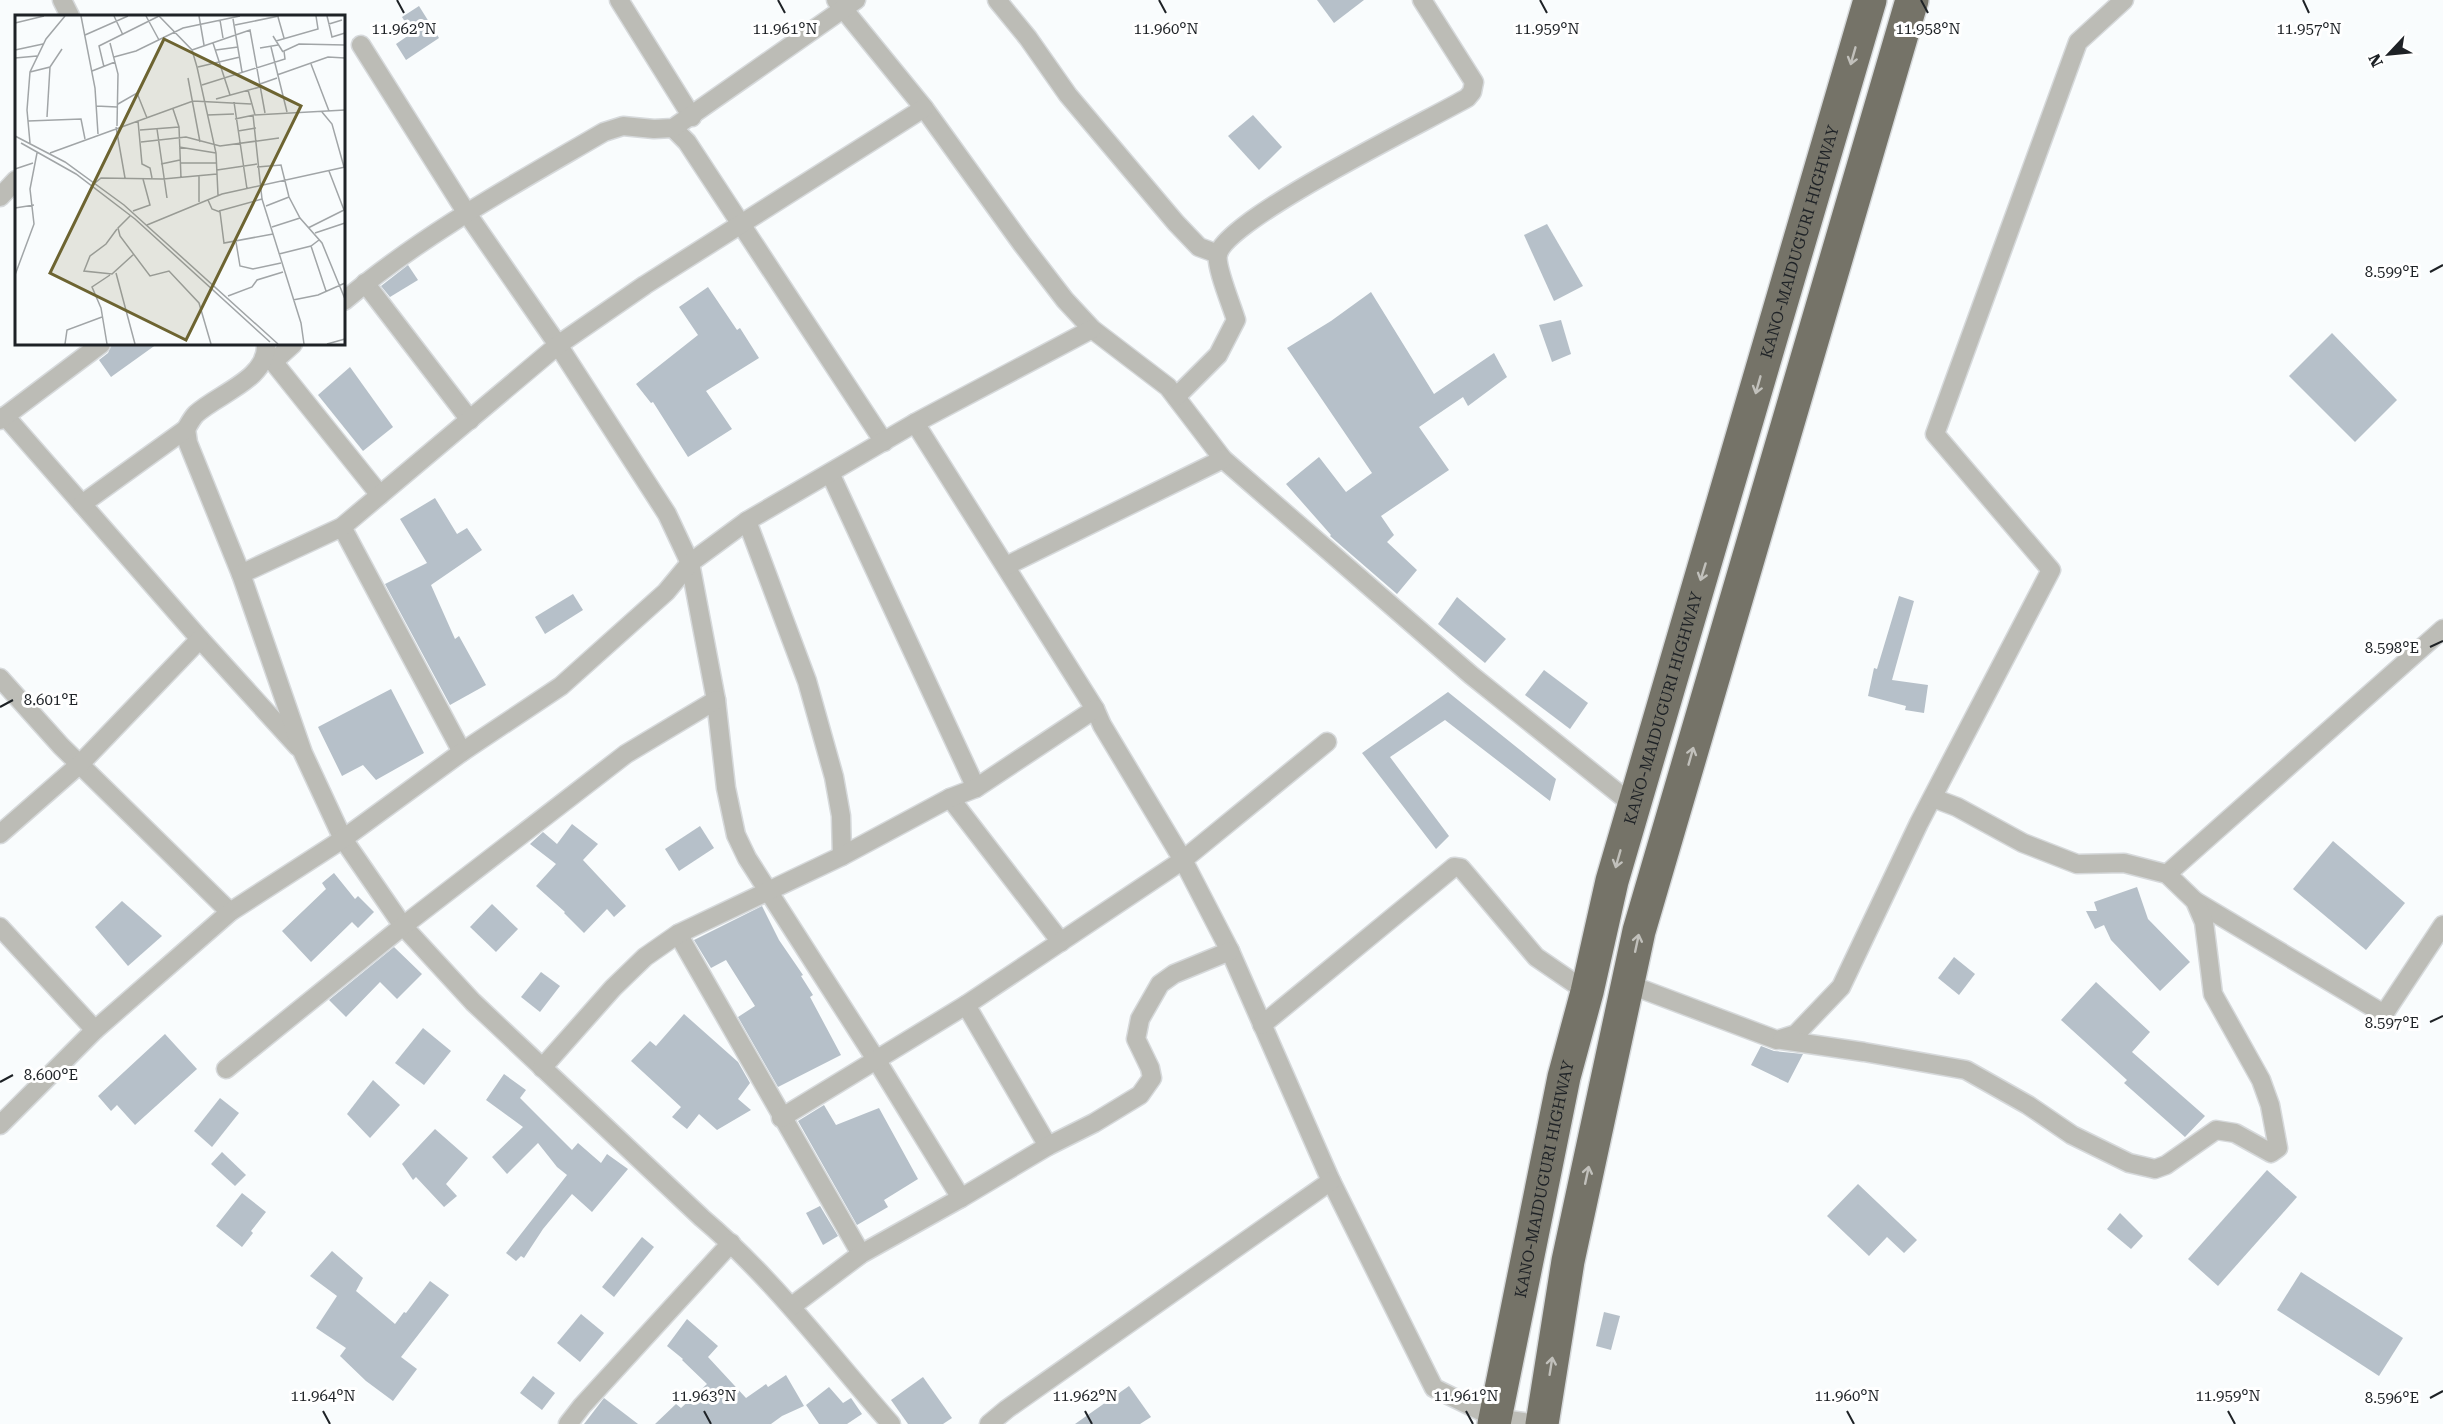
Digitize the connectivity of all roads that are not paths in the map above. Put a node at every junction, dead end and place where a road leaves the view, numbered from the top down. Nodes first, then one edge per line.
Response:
1 (62, 0) edge
2 (620, 0) edge
3 (997, 0) edge
4 (1422, 0) edge
5 (1870, 0) edge
6 (1912, 0) edge
7 (2124, 0) edge
8 (845, 3) edge
9 (70, 15) edge
10 (361, 45) dead end
11 (924, 108) junction
12 (692, 117) junction
13 (673, 128) junction
14 (15, 181) edge
15 (0, 197) edge
16 (466, 212) junction
17 (741, 225) junction
18 (1218, 254) junction
19 (365, 283) junction
20 (345, 300) edge
21 (1092, 329) junction
22 (99, 345) edge
23 (290, 345) edge
24 (558, 345) junction
25 (269, 353) edge
26 (1176, 397) junction
27 (2, 418) edge
28 (470, 420) junction
29 (915, 423) junction
30 (186, 429) junction
31 (884, 442) junction
32 (1223, 459) junction
33 (830, 473) junction
34 (380, 495) junction
35 (82, 504) junction
36 (747, 521) junction
37 (342, 527) junction
38 (690, 563) junction
39 (1006, 566) junction
40 (241, 574) junction
41 (2443, 629) edge
42 (200, 639) junction
43 (0, 678) edge
44 (716, 700) junction
45 (1095, 709) junction
46 (1327, 742) dead end
47 (462, 752) junction
48 (303, 753) junction
49 (80, 764) junction
50 (976, 788) junction
51 (950, 798) junction
52 (1933, 798) junction
53 (1633, 805) junction
54 (0, 834) edge
55 (344, 839) junction
56 (842, 856) junction
57 (1183, 860) junction
58 (2167, 874) junction
59 (769, 891) junction
60 (2195, 901) junction
61 (230, 912) junction
62 (2443, 925) edge
63 (403, 926) junction
64 (0, 927) edge
65 (678, 934) junction
66 (1061, 942) junction
67 (1230, 951) junction
68 (1628, 984) junction
69 (1587, 992) junction
70 (966, 1005) junction
71 (1262, 1025) junction
72 (94, 1030) junction
73 (1777, 1040) junction
74 (877, 1061) junction
75 (542, 1068) junction
76 (226, 1069) dead end
77 (781, 1118) junction
78 (0, 1125) edge
79 (1048, 1146) junction
80 (1331, 1181) junction
81 (961, 1198) junction
82 (731, 1243) junction
83 (861, 1254) junction
84 (792, 1306) junction
85 (1495, 1421) edge
86 (568, 1424) edge
87 (891, 1424) edge
88 (989, 1424) edge
89 (1537, 1424) edge
90 (1542, 1424) edge

1 - 9 street
2 - 12 street
3 - 18 street
4 - 18 street
5 -> 53 highway, KANO-MAIDUGURI HIGHWAY
68 -> 6 highway
7 - 52 street
8 - 11 street
8 - 12 street
10 - 16 street
11 - 17 street
11 - 21 street
12 - 13 street
13 - 16 street
13 - 17 street
14 - 15 street
16 - 19 street
16 - 24 street
17 - 24 street
17 - 31 street
18 - 26 street
19 - 20 street
19 - 28 street
21 - 26 street
21 - 29 street
22 - 27 street
23 - 25 street
24 - 28 street
24 - 38 street
25 - 30 street
25 - 34 street
26 - 32 street
27 - 35 street
28 - 34 street
29 - 31 street
29 - 39 street
30 - 35 street
30 - 40 street
31 - 33 street
32 - 39 street
32 - 53 street
33 - 36 street
33 - 50 street
34 - 37 street
35 - 42 street
36 - 38 street
36 - 56 street
37 - 40 street
37 - 47 street
38 - 44 street
38 - 47 street
39 - 45 street
40 - 48 street
41 - 58 street
42 - 48 street
42 - 49 street
43 - 49 street
44 - 59 street
44 - 63 street
45 - 50 street
45 - 57 street
46 - 57 street
47 - 55 street
48 - 55 street
49 - 54 street
49 - 61 street
50 - 51 street
51 - 56 street
51 - 66 street
52 - 58 street
52 - 73 street
53 -> 69 highway, KANO-MAIDUGURI HIGHWAY
55 - 61 street
55 - 63 street
56 - 59 street
57 - 66 street
57 - 67 street
58 - 60 street
59 - 65 street
59 - 74 street
60 - 62 street
60 - 73 street
61 - 72 street
63 - 75 street
63 - 76 street
64 - 72 street
65 - 75 street
65 - 77 street
66 - 70 street
67 - 71 street
67 - 79 street
68 - 73 street
90 -> 68 highway
69 - 71 street
69 - 85 highway, KANO-MAIDUGURI HIGHWAY
70 - 74 street
70 - 79 street
71 - 80 street
72 - 78 street
74 - 77 street
74 - 81 street
75 - 82 street
77 - 83 street
79 - 81 street
80 - 85 street
80 - 88 street
81 - 83 street
82 - 84 street
82 - 86 street
83 - 84 street
84 - 87 street
85 - 89 street

